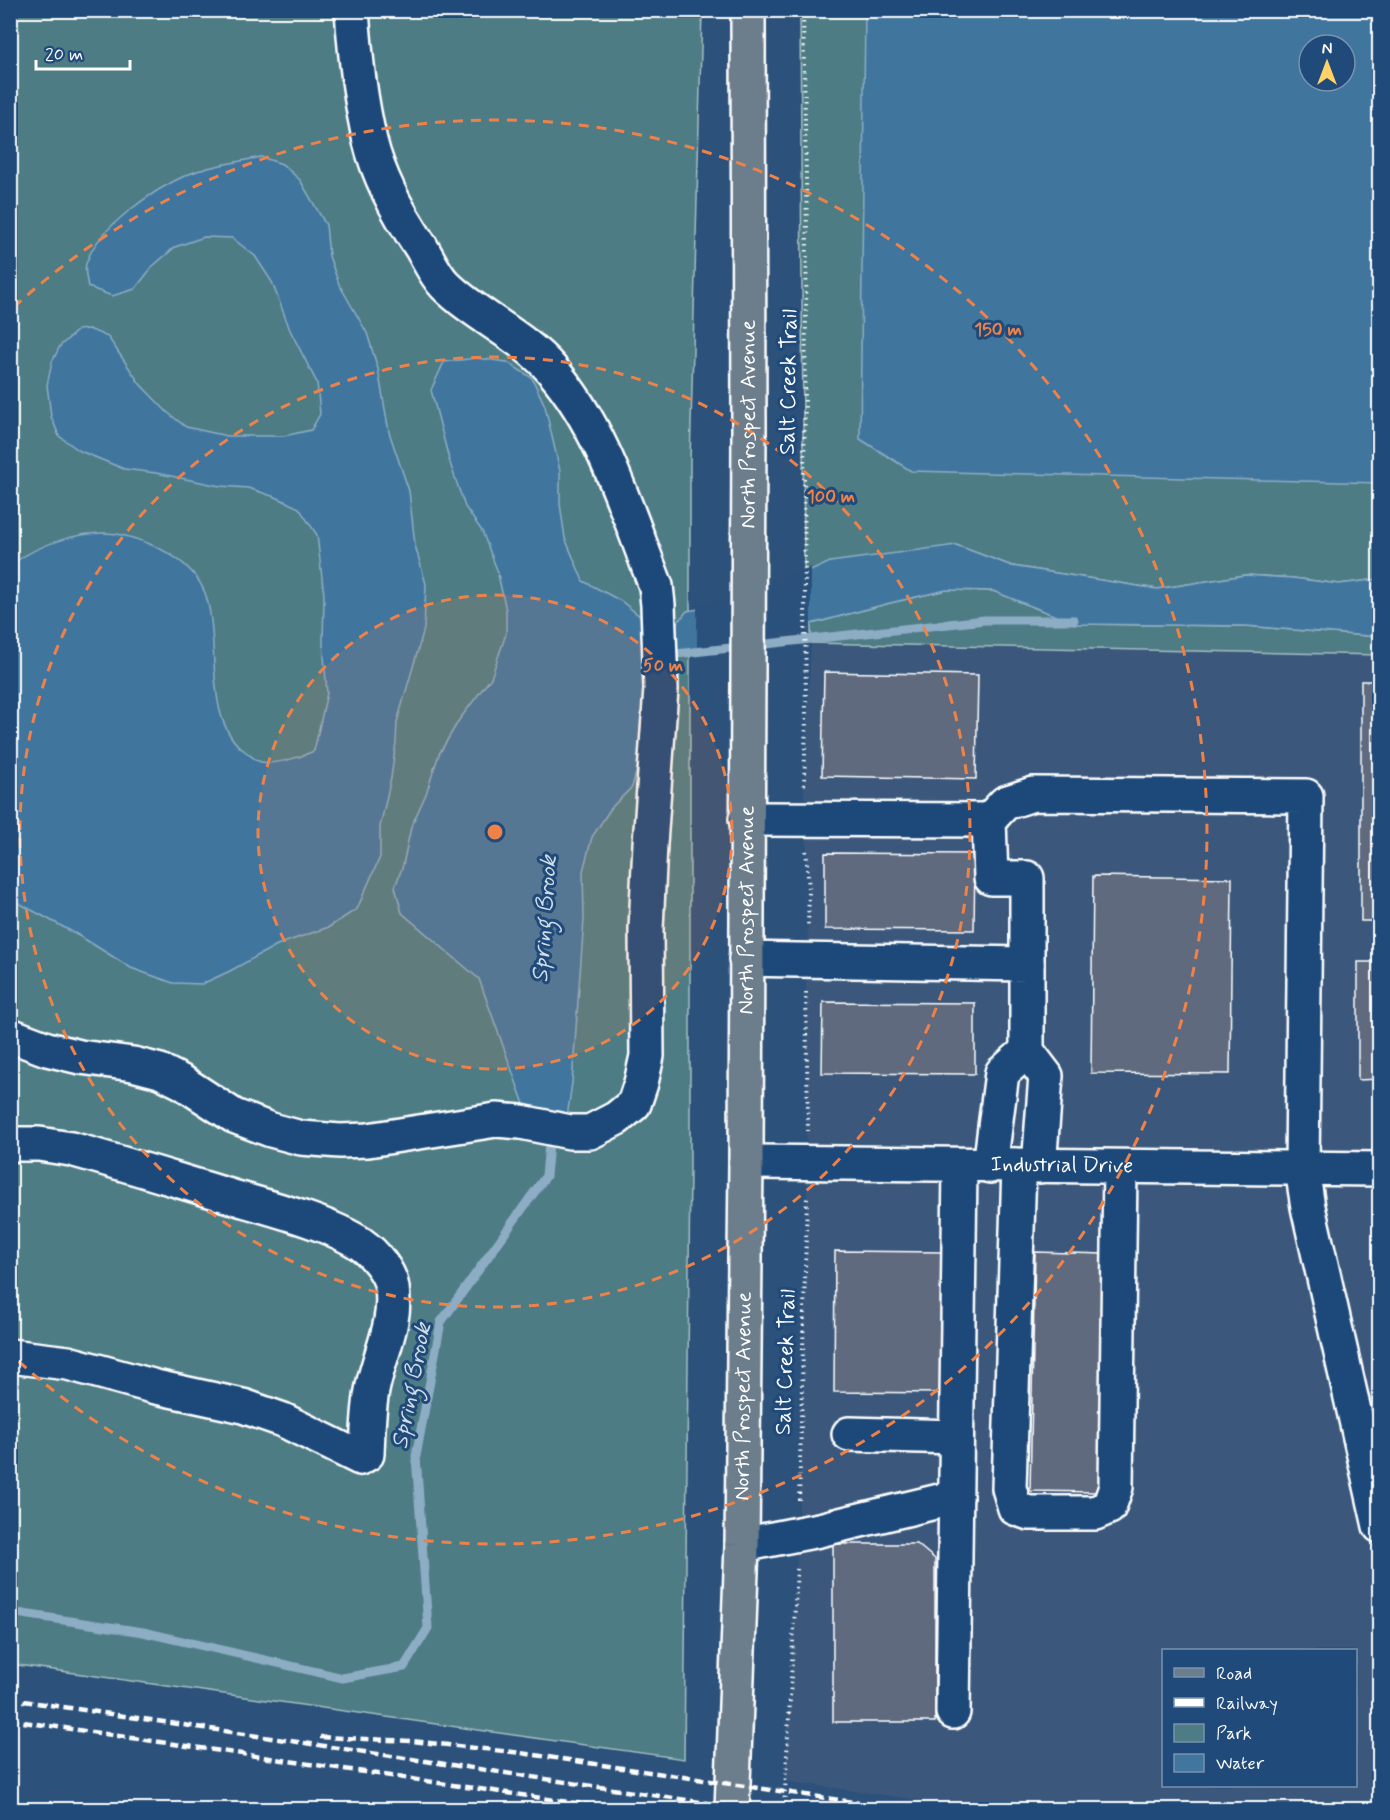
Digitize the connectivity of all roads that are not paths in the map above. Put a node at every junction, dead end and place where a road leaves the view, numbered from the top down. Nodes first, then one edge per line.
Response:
1 (352, 10) edge
2 (748, 10) edge
3 (747, 819) junction
4 (989, 820) junction
5 (746, 959) junction
6 (1027, 964) junction
7 (10, 1035) edge
8 (1027, 1051) junction
9 (10, 1144) edge
10 (746, 1162) junction
11 (1002, 1166) junction
12 (1120, 1167) junction
13 (1302, 1169) junction
14 (1380, 1169) edge
15 (10, 1356) edge
16 (849, 1434) dead end
17 (956, 1437) junction
18 (956, 1497) junction
19 (1380, 1526) edge
20 (742, 1545) junction
21 (953, 1712) dead end
22 (732, 1809) edge

1 - 7 street
2 - 3 main road, North Prospect Avenue
3 - 4 street
3 - 5 main road, North Prospect Avenue
4 - 6 street
4 - 13 street
5 - 6 street
5 - 10 main road, North Prospect Avenue
6 - 8 street
8 - 11 street
8 - 11 street
9 - 15 street
10 - 11 street, Industrial Drive
10 - 20 main road, North Prospect Avenue
11 - 12 street, Industrial Drive
11 - 12 street
11 - 17 street
12 - 13 street, Industrial Drive
13 - 14 street, Industrial Drive
13 - 19 street
16 - 17 street
17 - 18 street
18 - 20 street
18 - 21 street
20 - 22 main road, North Prospect Avenue

